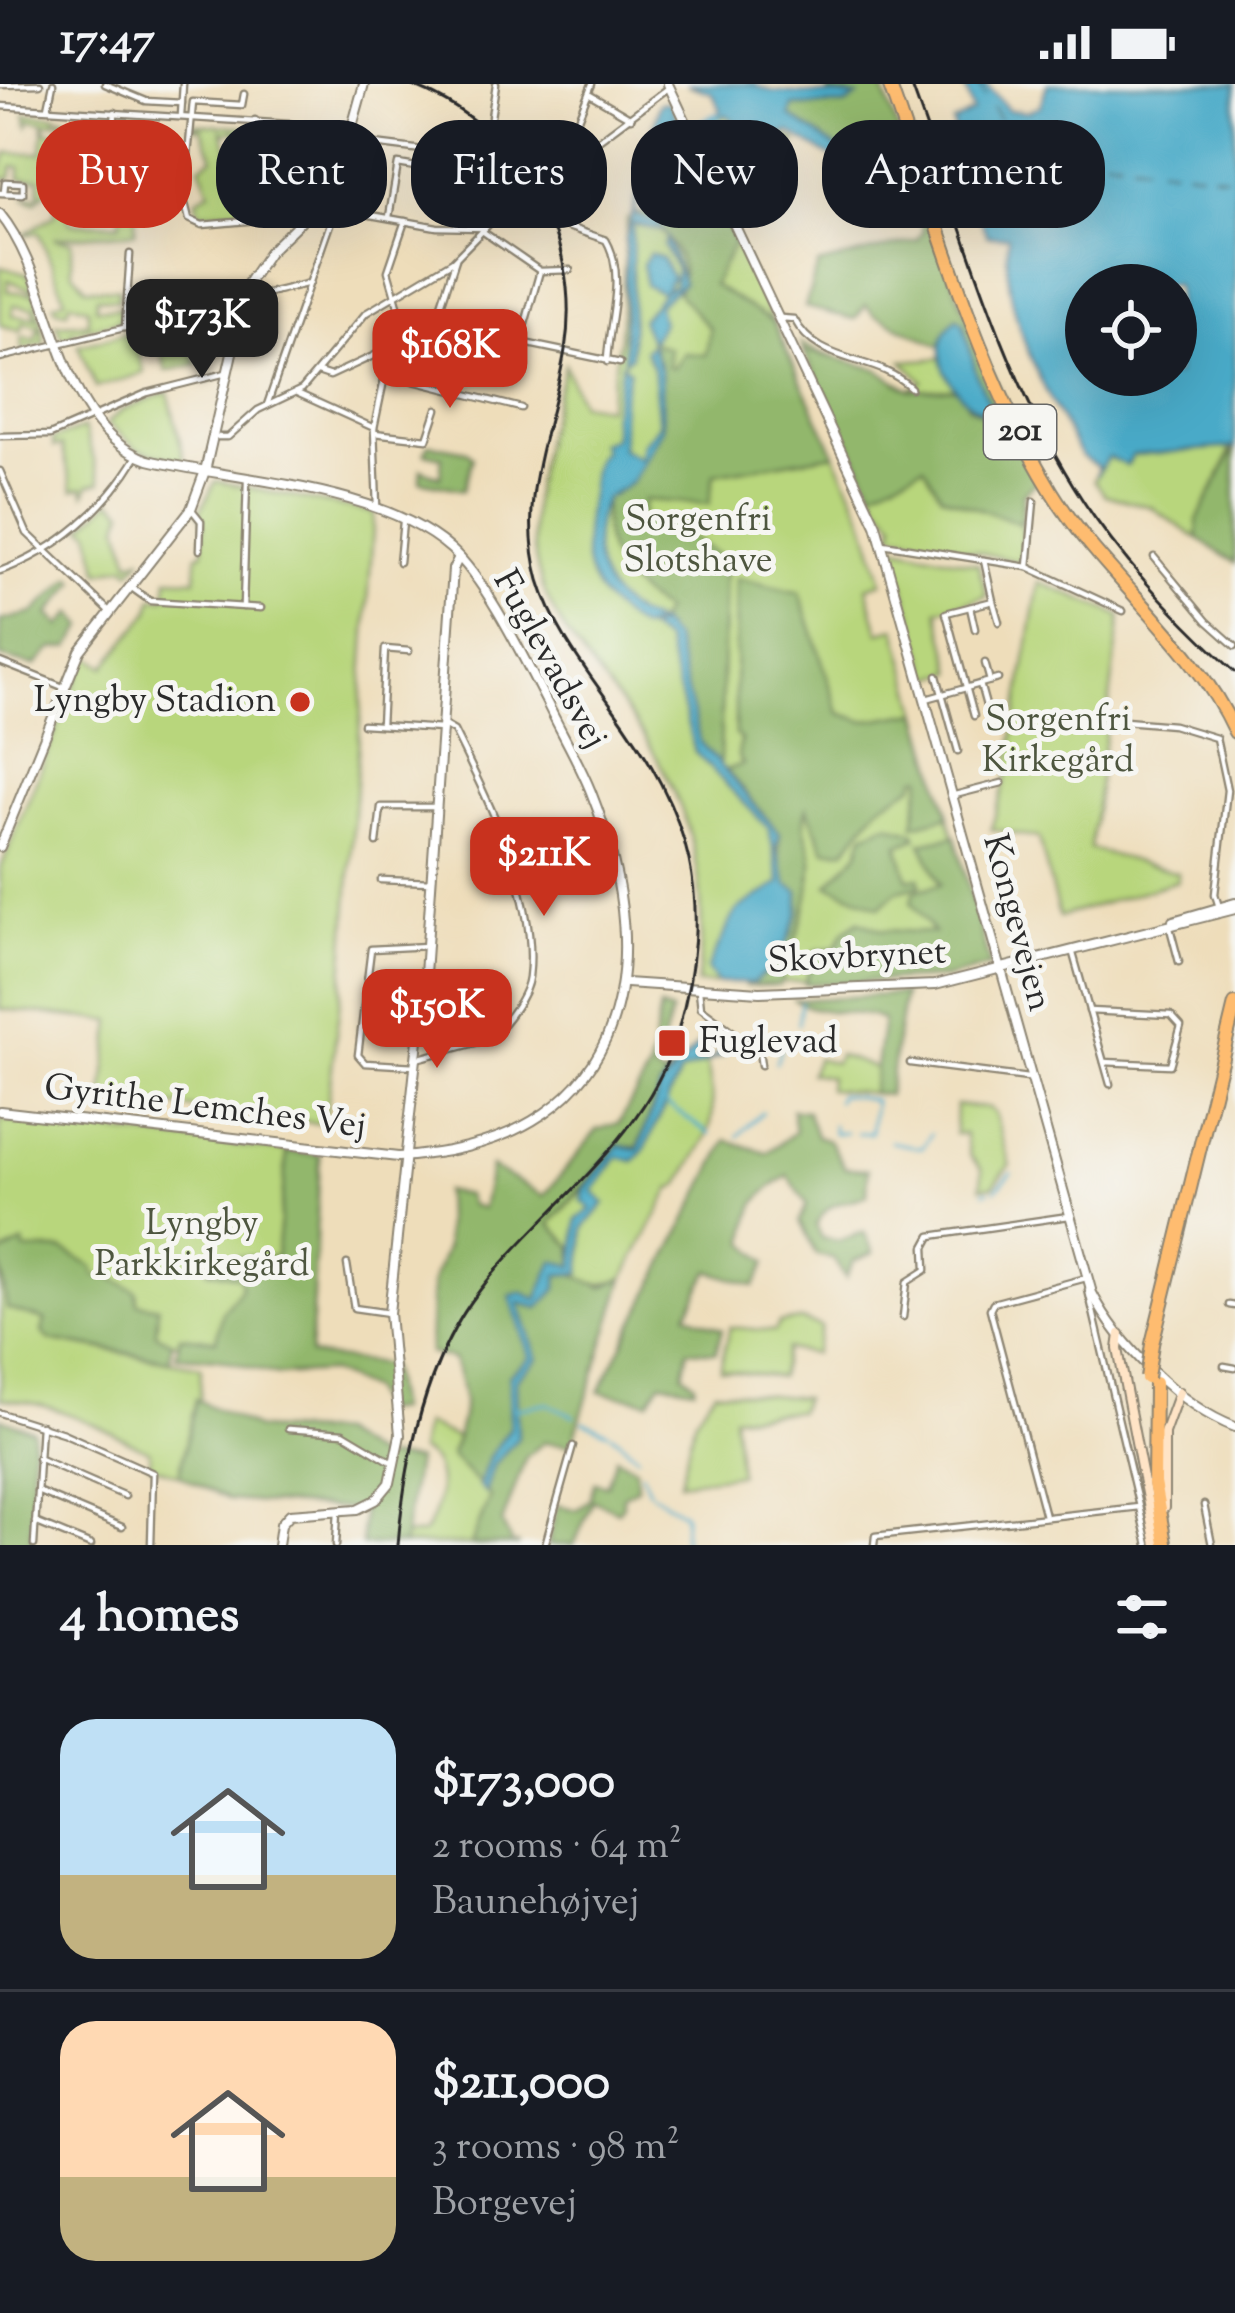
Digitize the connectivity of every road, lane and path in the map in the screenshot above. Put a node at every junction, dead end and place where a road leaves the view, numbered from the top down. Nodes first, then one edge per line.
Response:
1 (40, 84) edge
2 (52, 84) edge
3 (105, 84) edge
4 (183, 84) edge
5 (364, 84) edge
6 (496, 84) edge
7 (592, 84) edge
8 (893, 84) edge
9 (0, 85) edge
10 (669, 86) edge
11 (191, 91) dead end
12 (244, 94) dead end
13 (590, 94) junction
14 (193, 102) junction
15 (182, 104) junction
16 (0, 106) edge
17 (48, 108) junction
18 (115, 112) junction
19 (181, 116) junction
20 (192, 117) junction
21 (491, 117) dead end
22 (631, 118) junction
23 (255, 119) joint
24 (114, 120) edge
25 (266, 120) edge
26 (355, 120) edge
27 (580, 120) edge
28 (114, 124) joint
29 (607, 134) edge
30 (411, 166) edge
31 (0, 214) edge
32 (389, 217) joint
33 (405, 221) junction
34 (216, 224) edge
35 (296, 228) edge
36 (329, 228) edge
37 (486, 228) edge
38 (571, 228) edge
39 (483, 230) junction
40 (130, 254) dead end
41 (455, 259) junction
42 (569, 270) dead end
43 (540, 271) junction
44 (310, 283) junction
45 (393, 296) junction
46 (242, 300) junction
47 (436, 318) junction
48 (781, 318) junction
49 (525, 324) dead end
50 (125, 328) junction
51 (56, 345) junction
52 (391, 350) junction
53 (0, 358) edge
54 (608, 362) junction
55 (620, 362) dead end
56 (318, 372) junction
57 (226, 373) junction
58 (388, 375) junction
59 (911, 388) dead end
60 (297, 393) junction
61 (267, 405) junction
62 (521, 408) dead end
63 (437, 409) dead end
64 (97, 418) junction
65 (374, 430) junction
66 (0, 436) edge
67 (213, 437) junction
68 (137, 456) junction
69 (0, 471) edge
70 (205, 471) junction
71 (247, 480) junction
72 (1034, 501) dead end
73 (377, 507) junction
74 (190, 509) junction
75 (403, 522) junction
76 (883, 544) junction
77 (45, 550) junction
78 (200, 550) dead end
79 (1154, 556) dead end
80 (458, 557) junction
81 (983, 560) junction
82 (398, 562) dead end
83 (1028, 567) junction
84 (0, 571) edge
85 (129, 586) junction
86 (993, 601) junction
87 (243, 607) junction
88 (970, 607) junction
89 (261, 608) dead end
90 (109, 610) junction
91 (1123, 611) dead end
92 (999, 622) dead end
93 (975, 629) dead end
94 (1235, 646) edge
95 (409, 651) dead end
96 (0, 662) edge
97 (985, 663) dead end
98 (937, 676) dead end
99 (980, 684) junction
100 (63, 687) junction
101 (966, 688) junction
102 (942, 694) junction
103 (926, 699) junction
104 (1230, 712) edge
105 (988, 713) dead end
106 (974, 716) dead end
107 (363, 724) dead end
108 (381, 725) junction
109 (442, 726) junction
110 (1113, 728) dead end
111 (1235, 732) edge
112 (1235, 742) edge
113 (958, 751) dead end
114 (1002, 783) dead end
115 (953, 795) junction
116 (436, 807) junction
117 (377, 843) dead end
118 (0, 848) edge
119 (381, 880) dead end
120 (432, 882) junction
121 (1235, 906) edge
122 (1220, 910) junction
123 (1169, 924) junction
124 (427, 946) junction
125 (1072, 950) junction
126 (1179, 962) dead end
127 (1001, 970) junction
128 (626, 983) junction
129 (699, 990) junction
130 (1235, 1004) edge
131 (1090, 1011) junction
132 (1235, 1038) edge
133 (1104, 1062) junction
134 (416, 1063) junction
135 (910, 1063) dead end
136 (761, 1064) dead end
137 (1030, 1078) junction
138 (1110, 1084) dead end
139 (0, 1111) edge
140 (405, 1156) junction
141 (1069, 1216) junction
142 (347, 1264) dead end
143 (1086, 1277) junction
144 (388, 1312) junction
145 (903, 1317) dead end
146 (1120, 1334) junction
147 (1155, 1348) junction
148 (1224, 1366) dead end
149 (1235, 1368) edge
150 (1151, 1381) junction
151 (1179, 1392) junction
152 (0, 1413) edge
153 (41, 1425) junction
154 (1235, 1427) edge
155 (287, 1429) dead end
156 (573, 1446) dead end
157 (38, 1458) junction
158 (395, 1464) junction
159 (37, 1491) junction
160 (124, 1496) dead end
161 (1143, 1505) junction
162 (1204, 1505) dead end
163 (338, 1511) junction
164 (1046, 1516) junction
165 (35, 1522) junction
166 (122, 1527) dead end
167 (925, 1531) junction
168 (1159, 1544) edge
169 (34, 1545) edge
170 (92, 1545) edge
171 (151, 1545) edge
172 (278, 1545) edge
173 (336, 1545) edge
174 (545, 1545) edge
175 (874, 1545) edge
176 (925, 1545) edge
177 (1212, 1545) edge

1 - 9 street
2 - 17 street
3 - 15 street
4 - 15 street
5 - 26 street
6 - 21 street
7 - 13 street
8 - 104 highway, 201
10 - 22 street
10 - 48 street, Kongevejen
11 - 14 street
12 - 14 street
13 - 22 street
13 - 27 street
14 - 20 street
15 - 19 street
16 - 17 street
17 - 18 street
18 - 19 street
18 - 24 street
19 - 20 street
20 - 23 street
20 - 34 street
22 - 29 street
23 - 25 street
28 - 28 street
30 - 32 street
31 - 51 street
32 - 33 street
33 - 39 street
33 - 45 street
35 - 46 street
36 - 44 street
37 - 39 street
38 - 54 street
39 - 41 street
39 - 43 street
40 - 50 street
41 - 45 street
41 - 47 street
42 - 43 street
43 - 49 street
44 - 46 street
44 - 61 street
45 - 52 street
45 - 56 street
46 - 50 street
46 - 57 street
47 - 52 street
47 - 54 street
48 - 59 street
48 - 76 street, Kongevejen
50 - 51 street
51 - 53 street
51 - 64 street
52 - 56 street
52 - 58 street
54 - 55 street
56 - 60 street
57 - 64 street
57 - 67 street
58 - 62 street
58 - 65 street
60 - 61 street
60 - 65 street
61 - 67 street
63 - 65 street
64 - 66 street
64 - 68 street
65 - 73 street
67 - 70 street
68 - 70 street
68 - 77 street
69 - 77 street
70 - 71 street
70 - 74 street
71 - 73 street
71 - 87 street
72 - 83 street
73 - 75 street
74 - 78 street
74 - 85 street
75 - 80 street
75 - 82 street
76 - 81 street
76 - 103 street, Kongevejen
77 - 84 street
77 - 90 street
79 - 94 street
80 - 109 street
80 - 128 street, Fuglevadsvej
81 - 83 street
81 - 86 street
83 - 91 street
85 - 87 street
85 - 90 street
86 - 88 street
86 - 92 street
87 - 89 street
88 - 93 street
88 - 101 street
90 - 100 street
95 - 108 street
96 - 100 street
97 - 99 street
98 - 102 street
99 - 101 street
99 - 105 street
100 - 118 street
101 - 102 street
101 - 106 street
102 - 103 street
102 - 113 street
103 - 115 street, Kongevejen
104 - 111 highway, 201
104 - 112 highway
107 - 108 street
108 - 109 street
109 - 116 street
109 - 134 street
110 - 122 street
114 - 115 street
115 - 127 street, Kongevejen
116 - 117 street
116 - 120 street
119 - 120 street
120 - 124 street
121 - 122 street, Skovbrynet
122 - 123 street, Skovbrynet
123 - 125 street, Skovbrynet
123 - 126 street
124 - 134 street
124 - 134 street
125 - 127 street, Skovbrynet
125 - 131 street
127 - 129 street, Skovbrynet
127 - 137 street, Kongevejen
128 - 129 street, Skovbrynet
128 - 140 street, Fuglevadsvej
129 - 136 street
130 - 147 highway
131 - 133 street
131 - 133 street
132 - 147 highway
133 - 138 street
134 - 140 street
135 - 137 street
137 - 141 street, Kongevejen
139 - 140 street, Gyrithe Lemches Vej
140 - 144 street
141 - 143 street, Kongevejen
141 - 145 street
142 - 144 street
143 - 146 street, Kongevejen
143 - 161 street, Kongevejen
143 - 164 street
144 - 158 street
146 - 151 street, Kongevejen
146 - 161 main road
147 - 150 highway, bridge
148 - 149 street
150 - 161 highway
150 - 168 highway
151 - 154 street, Kongevejen
151 - 168 main road
152 - 153 street
153 - 157 street
153 - 171 street
155 - 158 street
156 - 174 street
157 - 159 street
157 - 160 street
158 - 163 street
159 - 165 street
159 - 166 street
161 - 164 street
161 - 168 main road, Kongevejen
162 - 177 street
163 - 172 street
163 - 173 street
164 - 167 street
165 - 169 street
165 - 170 street
167 - 175 street
167 - 176 street

